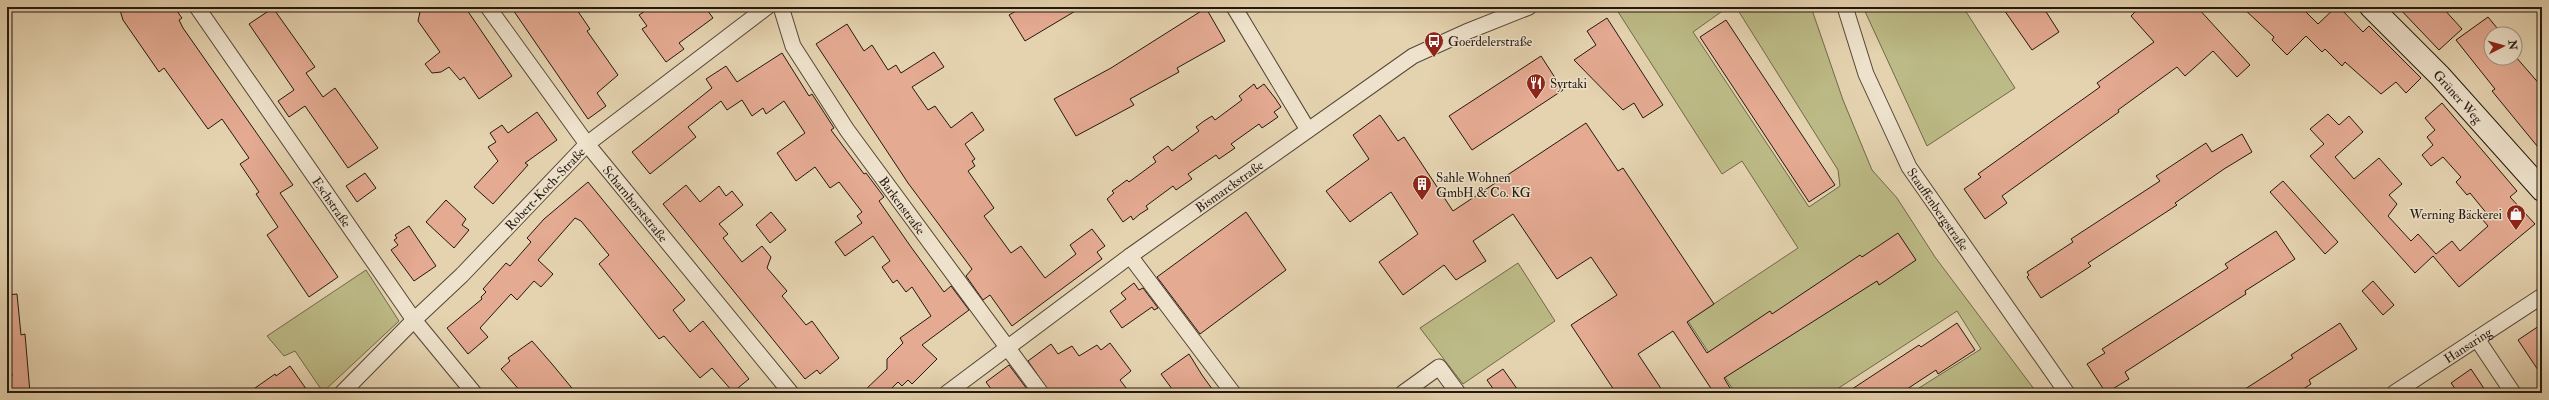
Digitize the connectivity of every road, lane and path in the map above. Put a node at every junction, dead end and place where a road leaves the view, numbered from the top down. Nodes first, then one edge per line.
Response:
1 (197, 7) edge
2 (488, 7) edge
3 (767, 7) edge
4 (781, 7) edge
5 (1234, 7) edge
6 (1529, 7) edge
7 (1845, 7) edge
8 (2371, 7) edge
9 (1308, 130) junction
10 (587, 144) junction
11 (2542, 190) edge
12 (1130, 256) junction
13 (2542, 296) edge
14 (414, 320) junction
15 (2477, 339) junction
16 (1007, 346) junction
17 (342, 393) edge
18 (474, 393) edge
19 (791, 393) edge
20 (947, 393) edge
21 (1041, 393) edge
22 (1233, 393) edge
23 (1403, 393) edge
24 (1458, 393) edge
25 (2067, 393) edge
26 (2394, 393) edge
27 (2513, 393) edge

1 - 14 street, Eschstraße
2 - 10 street, Scharnhorststraße
3 - 10 street, Robert-Koch-Straße
4 - 16 street, Barkenstraße
5 - 9 street
6 - 9 street, Bismarckstraße
7 - 25 street, Stauffenbergstraße
8 - 11 street, Grüner Weg
9 - 12 street, Bismarckstraße
10 - 14 street, Robert-Koch-Straße
10 - 19 street, Scharnhorststraße
12 - 16 street, Bismarckstraße
12 - 22 street
13 - 15 street, Hansaring
14 - 17 street, Robert-Koch-Straße
14 - 18 street, Eschstraße
15 - 26 street, Hansaring
15 - 27 street
16 - 20 street, Bismarckstraße
16 - 21 street, Barkenstraße
23 - 24 street

